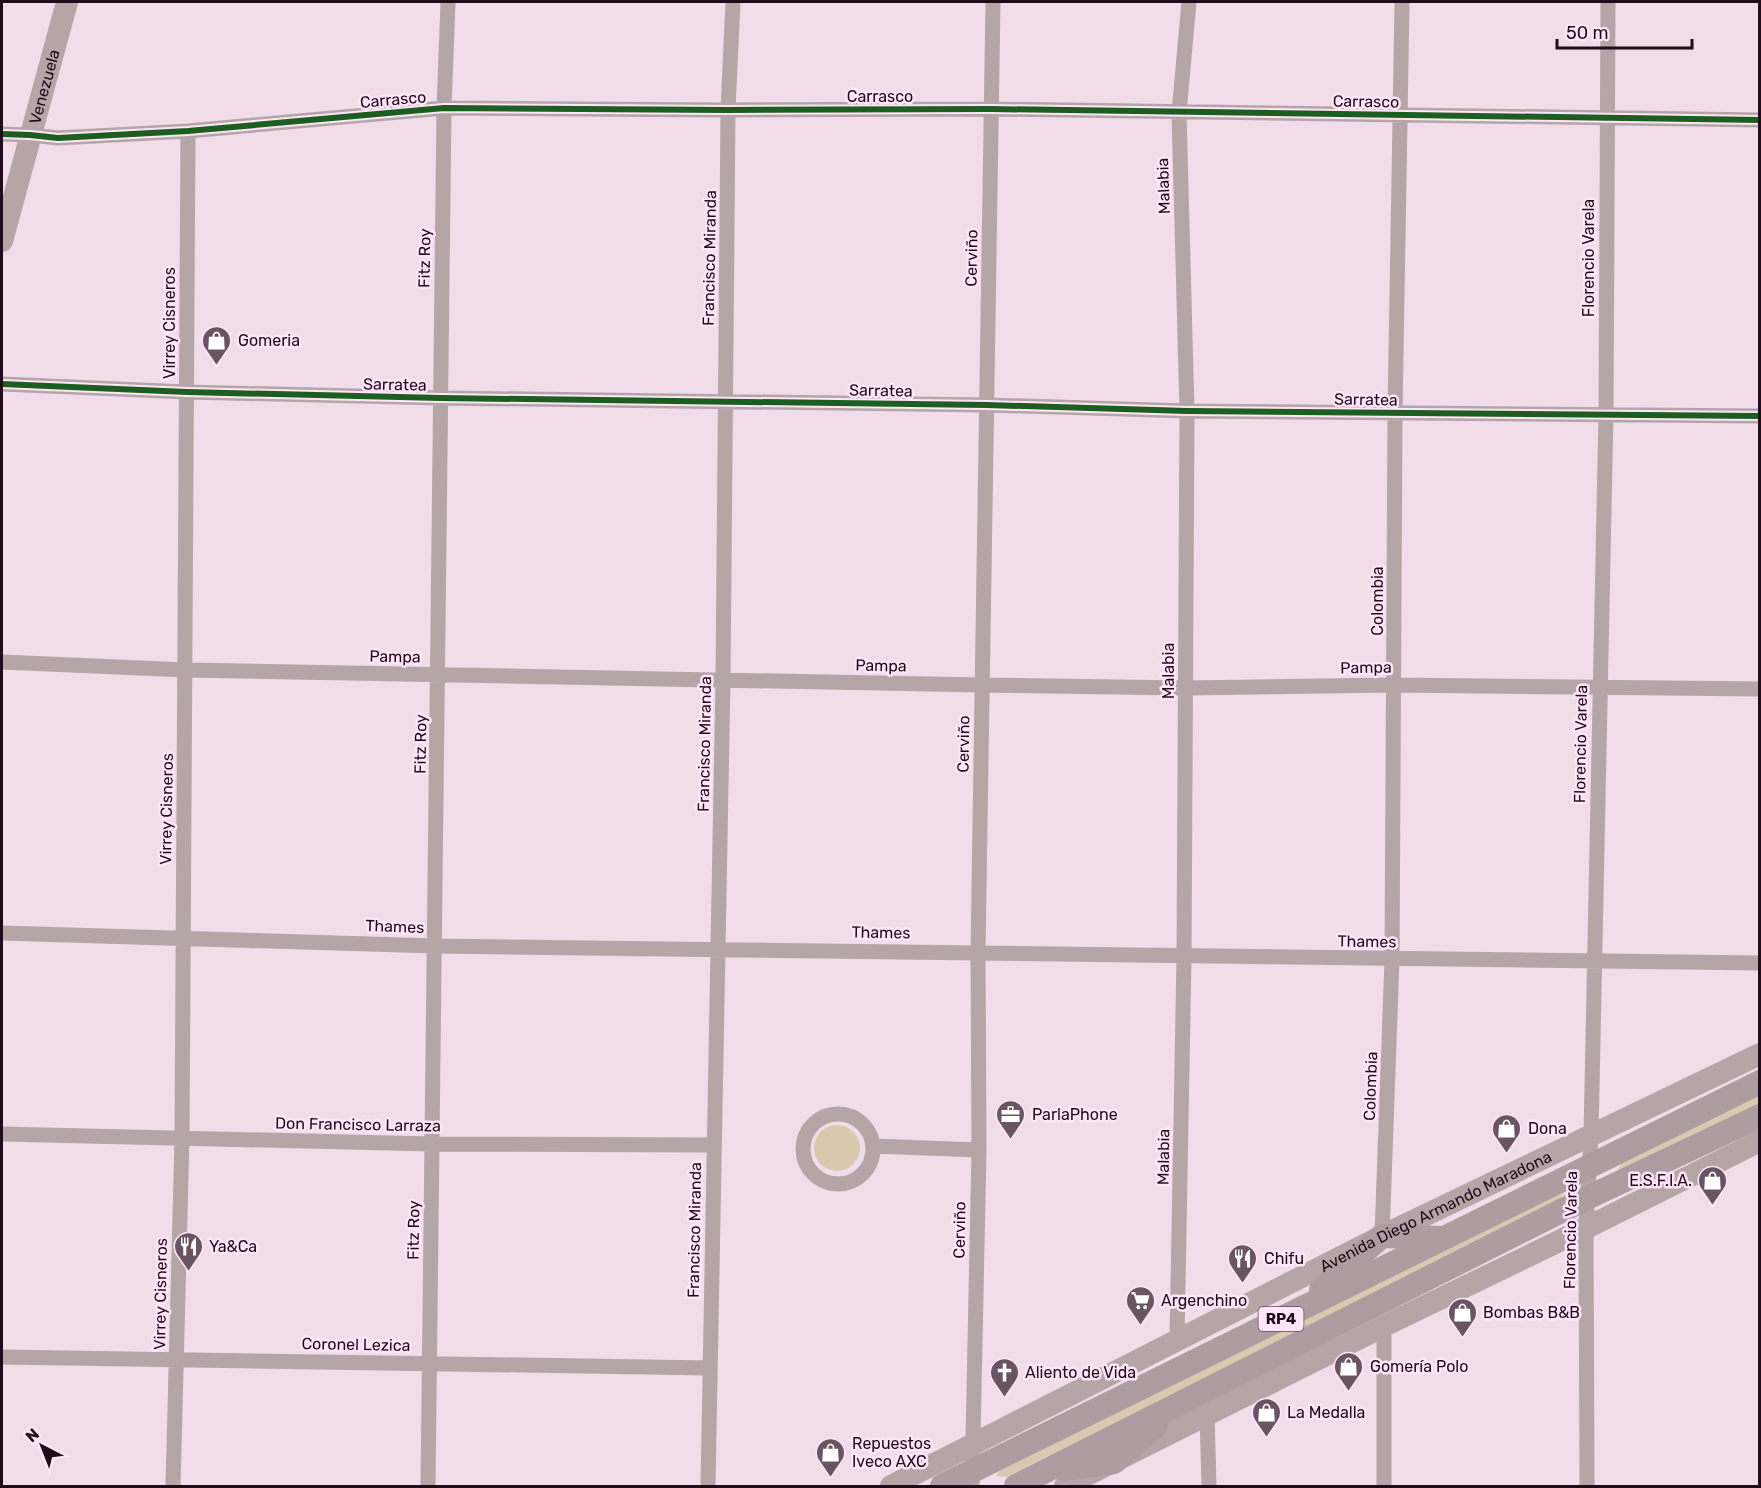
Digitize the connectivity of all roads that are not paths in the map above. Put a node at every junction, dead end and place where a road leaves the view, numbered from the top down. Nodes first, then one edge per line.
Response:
1 (67, 2) edge
2 (448, 2) edge
3 (732, 2) edge
4 (993, 2) edge
5 (1189, 2) edge
6 (1402, 2) edge
7 (1608, 2) edge
8 (444, 108) junction
9 (991, 109) junction
10 (728, 110) junction
11 (1179, 113) junction
12 (1401, 115) junction
13 (1607, 117) junction
14 (1760, 120) edge
15 (188, 131) junction
16 (2, 134) edge
17 (30, 135) junction
18 (2, 241) edge
19 (2, 384) edge
20 (187, 392) junction
21 (441, 398) junction
22 (726, 401) junction
23 (987, 405) junction
24 (1187, 411) junction
25 (1395, 413) junction
26 (1606, 413) junction
27 (1760, 416) edge
28 (2, 662) edge
29 (186, 670) junction
30 (439, 675) junction
31 (723, 679) junction
32 (982, 685) junction
33 (1394, 685) junction
34 (1599, 687) junction
35 (1186, 688) junction
36 (1760, 689) edge
37 (2, 933) edge
38 (183, 937) junction
39 (435, 946) junction
40 (719, 948) junction
41 (978, 952) junction
42 (1184, 957) junction
43 (1392, 960) junction
44 (1593, 962) junction
45 (1760, 963) edge
46 (1760, 1054) edge
47 (1760, 1082) edge
48 (1760, 1116) edge
49 (1760, 1125) edge
50 (2, 1134) edge
51 (1591, 1136) junction
52 (182, 1138) junction
53 (1713, 1138) junction
54 (1760, 1141) edge
55 (432, 1144) junction
56 (713, 1145) junction
57 (873, 1146) junction
58 (979, 1150) junction
59 (1589, 1167) junction
60 (1587, 1198) junction
61 (1586, 1228) junction
62 (1382, 1236) junction
63 (1446, 1238) junction
64 (1299, 1311) junction
65 (1384, 1326) junction
66 (1177, 1341) junction
67 (2, 1357) edge
68 (176, 1360) junction
69 (429, 1363) junction
70 (709, 1368) junction
71 (1198, 1407) junction
72 (972, 1446) junction
73 (1114, 1462) junction
74 (1043, 1472) junction
75 (972, 1479) edge
76 (173, 1486) edge
77 (428, 1486) edge
78 (708, 1486) edge
79 (891, 1486) edge
80 (942, 1486) edge
81 (1016, 1486) edge
82 (1065, 1486) edge
83 (1209, 1486) edge
84 (1384, 1486) edge
85 (1587, 1486) edge

1 - 17 street, Venezuela
2 - 8 street, Fitz Roy
3 - 10 street, Francisco Miranda
4 - 9 street, Cerviño
5 - 11 street, Malabia
6 - 12 street, Colombia
7 - 13 street, Florencio Varela
8 - 10 street, Carrasco
8 - 15 street, Carrasco
8 - 21 street, Fitz Roy
9 - 10 street, Carrasco
9 - 11 street, Carrasco
9 - 23 street, Cerviño
10 - 22 street, Francisco Miranda
11 - 12 street, Carrasco
11 - 24 street, Malabia
12 - 13 street, Carrasco
12 - 25 street, Colombia
13 - 14 street, Carrasco
13 - 26 street, Florencio Varela
15 - 17 street, Carrasco
15 - 20 street, Virrey Cisneros
16 - 17 street, Carrasco
17 - 18 street, Venezuela
19 - 20 street, Sarratea
20 - 21 street, Sarratea
20 - 29 street, Virrey Cisneros
21 - 22 street, Sarratea
21 - 30 street, Fitz Roy
22 - 23 street, Sarratea
22 - 31 street, Francisco Miranda
23 - 24 street, Sarratea
23 - 32 street, Cerviño
24 - 25 street, Sarratea
24 - 35 street, Malabia
25 - 26 street, Sarratea
25 - 33 street, Colombia
26 - 27 street, Sarratea
26 - 34 street, Florencio Varela
28 - 29 street, Pampa
29 - 30 street, Pampa
29 - 38 street, Virrey Cisneros
30 - 31 street, Pampa
30 - 39 street, Fitz Roy
31 - 32 street, Pampa
31 - 40 street, Francisco Miranda
32 - 35 street, Pampa
32 - 41 street, Cerviño
33 - 34 street, Pampa
33 - 35 street, Pampa
33 - 43 street, Colombia
34 - 36 street, Pampa
34 - 44 street, Florencio Varela
35 - 42 street, Malabia
37 - 38 street, Thames
38 - 39 street, Thames
38 - 52 street, Virrey Cisneros
39 - 40 street, Thames
39 - 55 street, Fitz Roy
40 - 41 street, Thames
40 - 56 street, Francisco Miranda
41 - 42 street, Thames
41 - 58 street, Cerviño
42 - 43 street, Thames
42 - 66 street, Malabia
43 - 44 street, Thames
43 - 62 street, Colombia
44 - 45 street, Thames
44 - 51 street, Florencio Varela
46 - 51 street, Avenida Diego Armando Maradona
47 - 59 main road, Avenida Diego Armando Maradona / RP4
48 - 53 main road, RP4
49 - 53 main road
50 - 52 street, Don Francisco Larraza
51 - 59 street, Florencio Varela
51 - 62 street, Avenida Diego Armando Maradona
52 - 55 street, Don Francisco Larraza
52 - 68 street, Virrey Cisneros
53 - 60 main road, RP4
54 - 61 street
55 - 56 street, Don Francisco Larraza
55 - 69 street, Fitz Roy
56 - 70 street, Francisco Miranda
57 - 57 street
57 - 58 street
58 - 72 street, Cerviño
59 - 60 street, Florencio Varela
59 - 63 main road, Avenida Diego Armando Maradona / RP4
60 - 61 street, Florencio Varela
60 - 71 main road, RP4
61 - 65 street
61 - 85 street, Florencio Varela
62 - 63 main road
62 - 64 main road
62 - 66 street, Avenida Diego Armando Maradona
63 - 64 main road, Avenida Diego Armando Maradona / RP4
64 - 75 main road, Avenida Diego Armando Maradona / RP4
65 - 71 street
65 - 84 street
66 - 72 street, Avenida Diego Armando Maradona
67 - 68 street, Coronel Lezica
68 - 69 street, Coronel Lezica
68 - 76 street, Virrey Cisneros
69 - 70 street, Coronel Lezica
69 - 77 street, Fitz Roy
70 - 78 street, Francisco Miranda
71 - 73 main road
71 - 74 main road, RP4
71 - 83 street
72 - 75 street, Cerviño
72 - 79 street, Avenida Diego Armando Maradona
73 - 74 main road
73 - 82 street
74 - 81 main road, RP4
75 - 80 main road, Avenida Diego Armando Maradona / RP4

